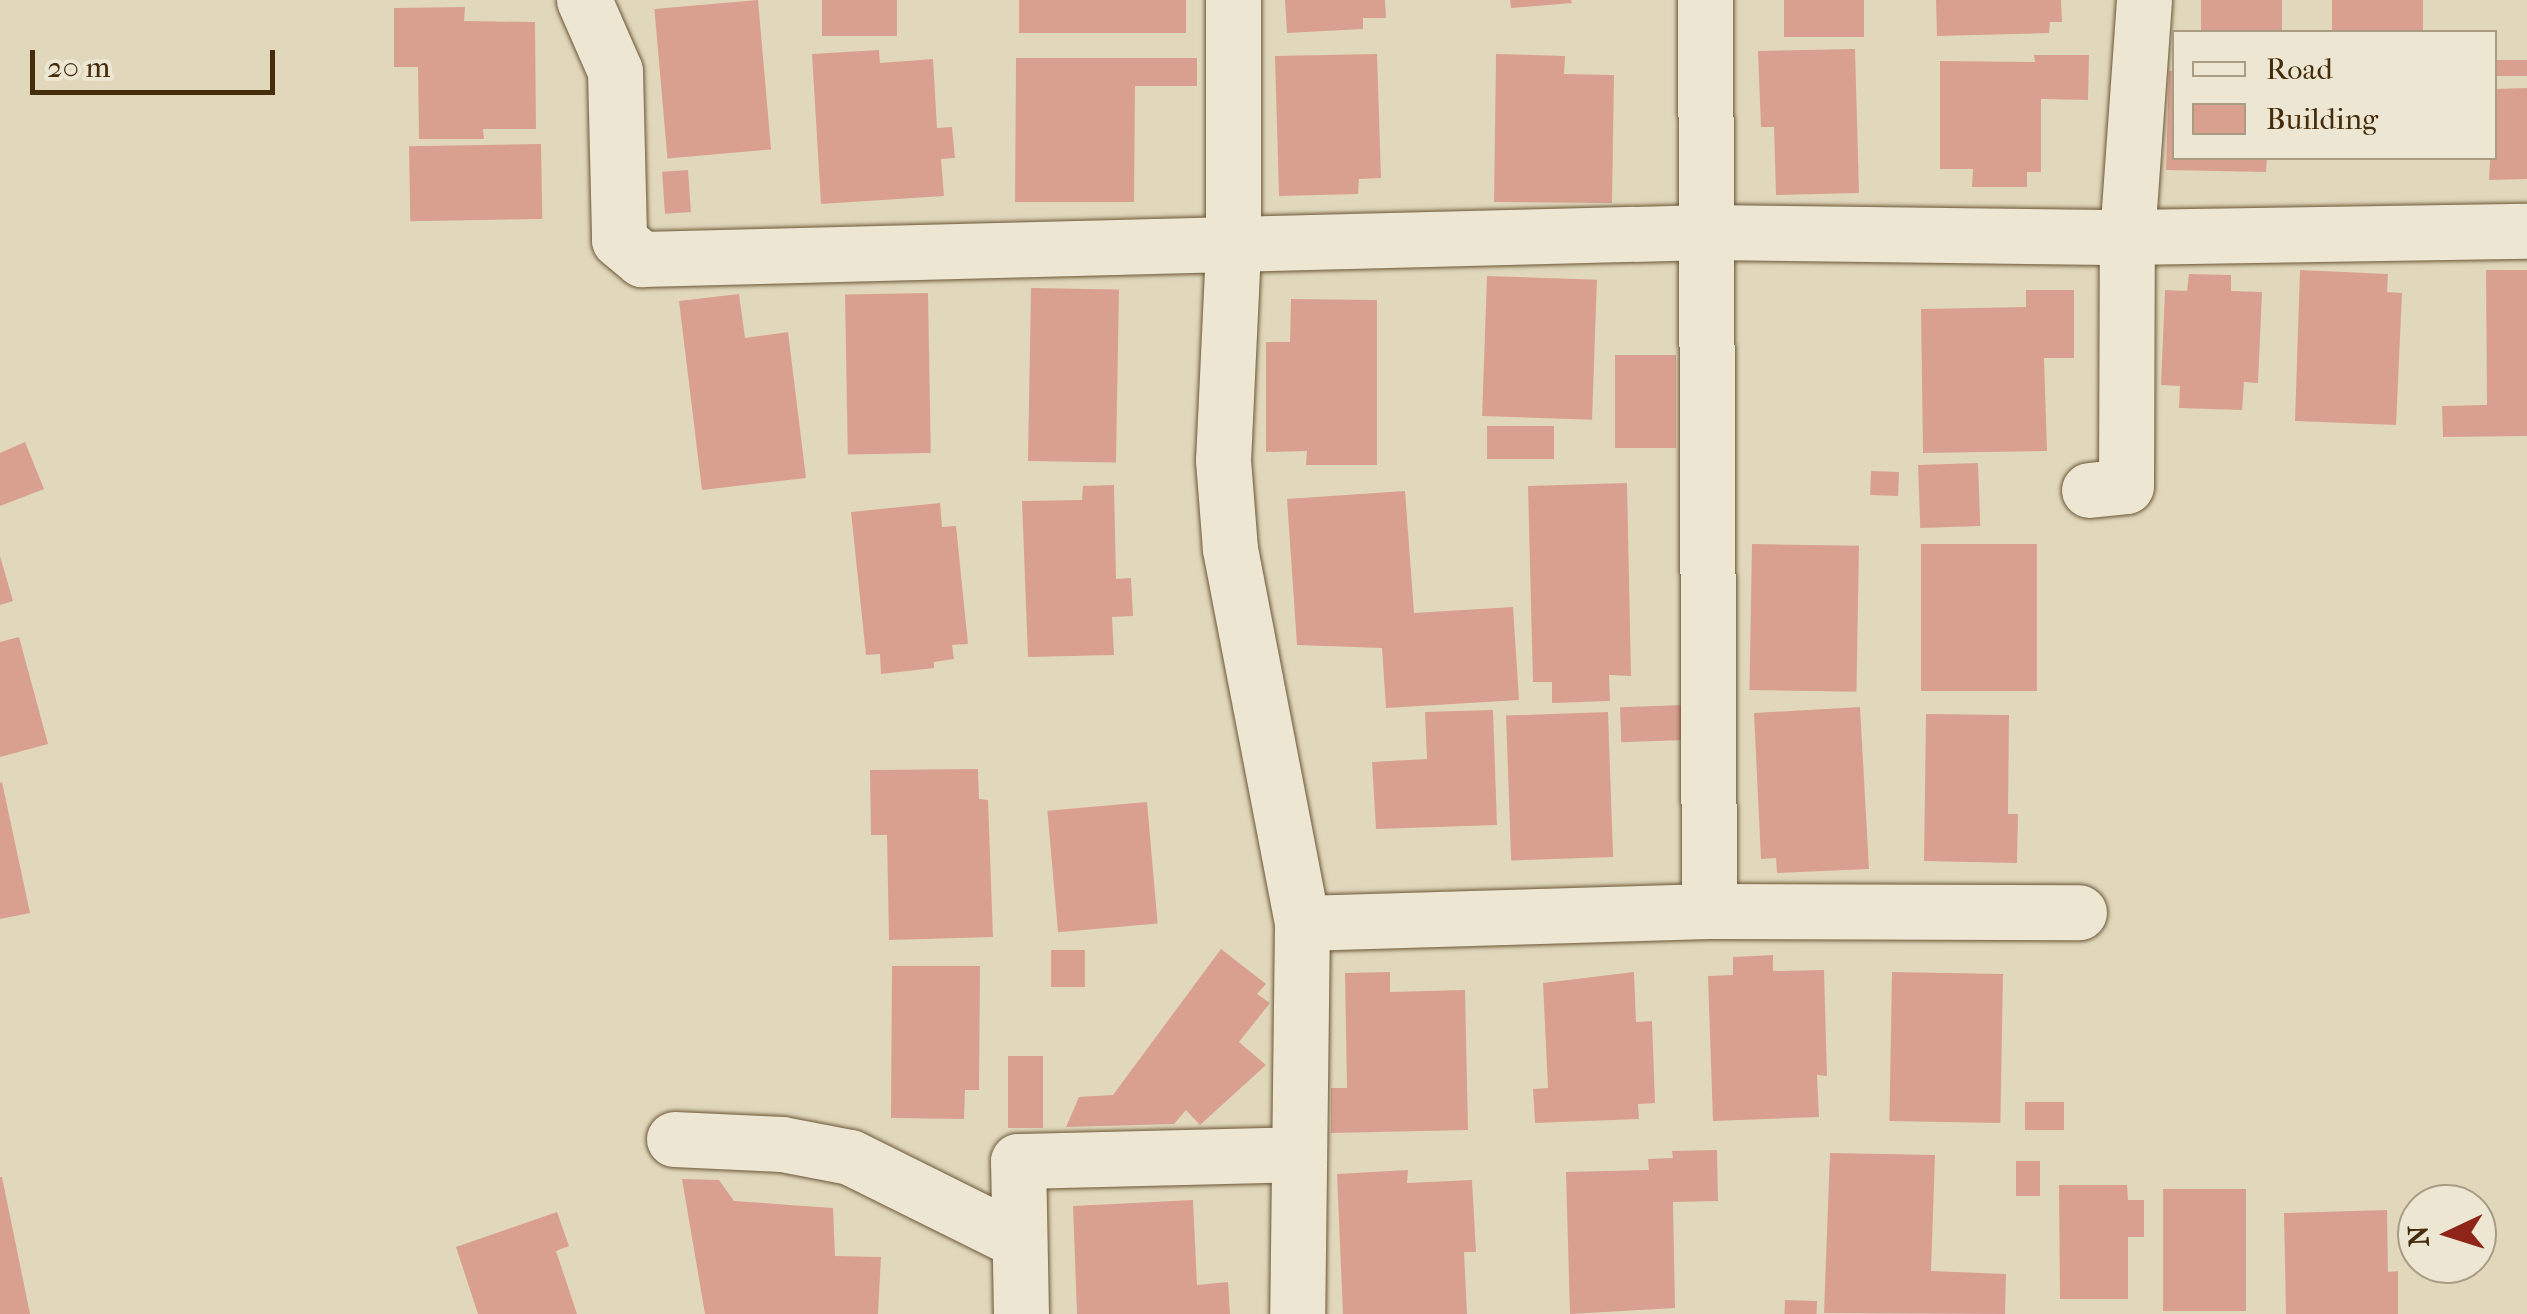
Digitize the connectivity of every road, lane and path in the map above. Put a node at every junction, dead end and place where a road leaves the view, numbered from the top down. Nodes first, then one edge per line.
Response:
1 (584, 0) edge
2 (1232, 0) edge
3 (1705, 0) edge
4 (2144, 0) edge
5 (2527, 231) edge
6 (1706, 232) junction
7 (2128, 237) junction
8 (1232, 249) junction
9 (2089, 490) dead end
10 (1709, 911) junction
11 (2079, 912) dead end
12 (1302, 923) junction
13 (674, 1139) dead end
14 (1298, 1154) junction
15 (1019, 1241) junction
16 (1021, 1314) edge
17 (1297, 1314) edge

1 - 8 street
2 - 8 street
3 - 6 street
4 - 7 street
5 - 7 street
6 - 7 street
6 - 8 street
6 - 10 street
7 - 9 street
8 - 12 street
10 - 11 street
10 - 12 street
12 - 14 street
13 - 15 street
14 - 15 street
14 - 17 street
15 - 16 street

